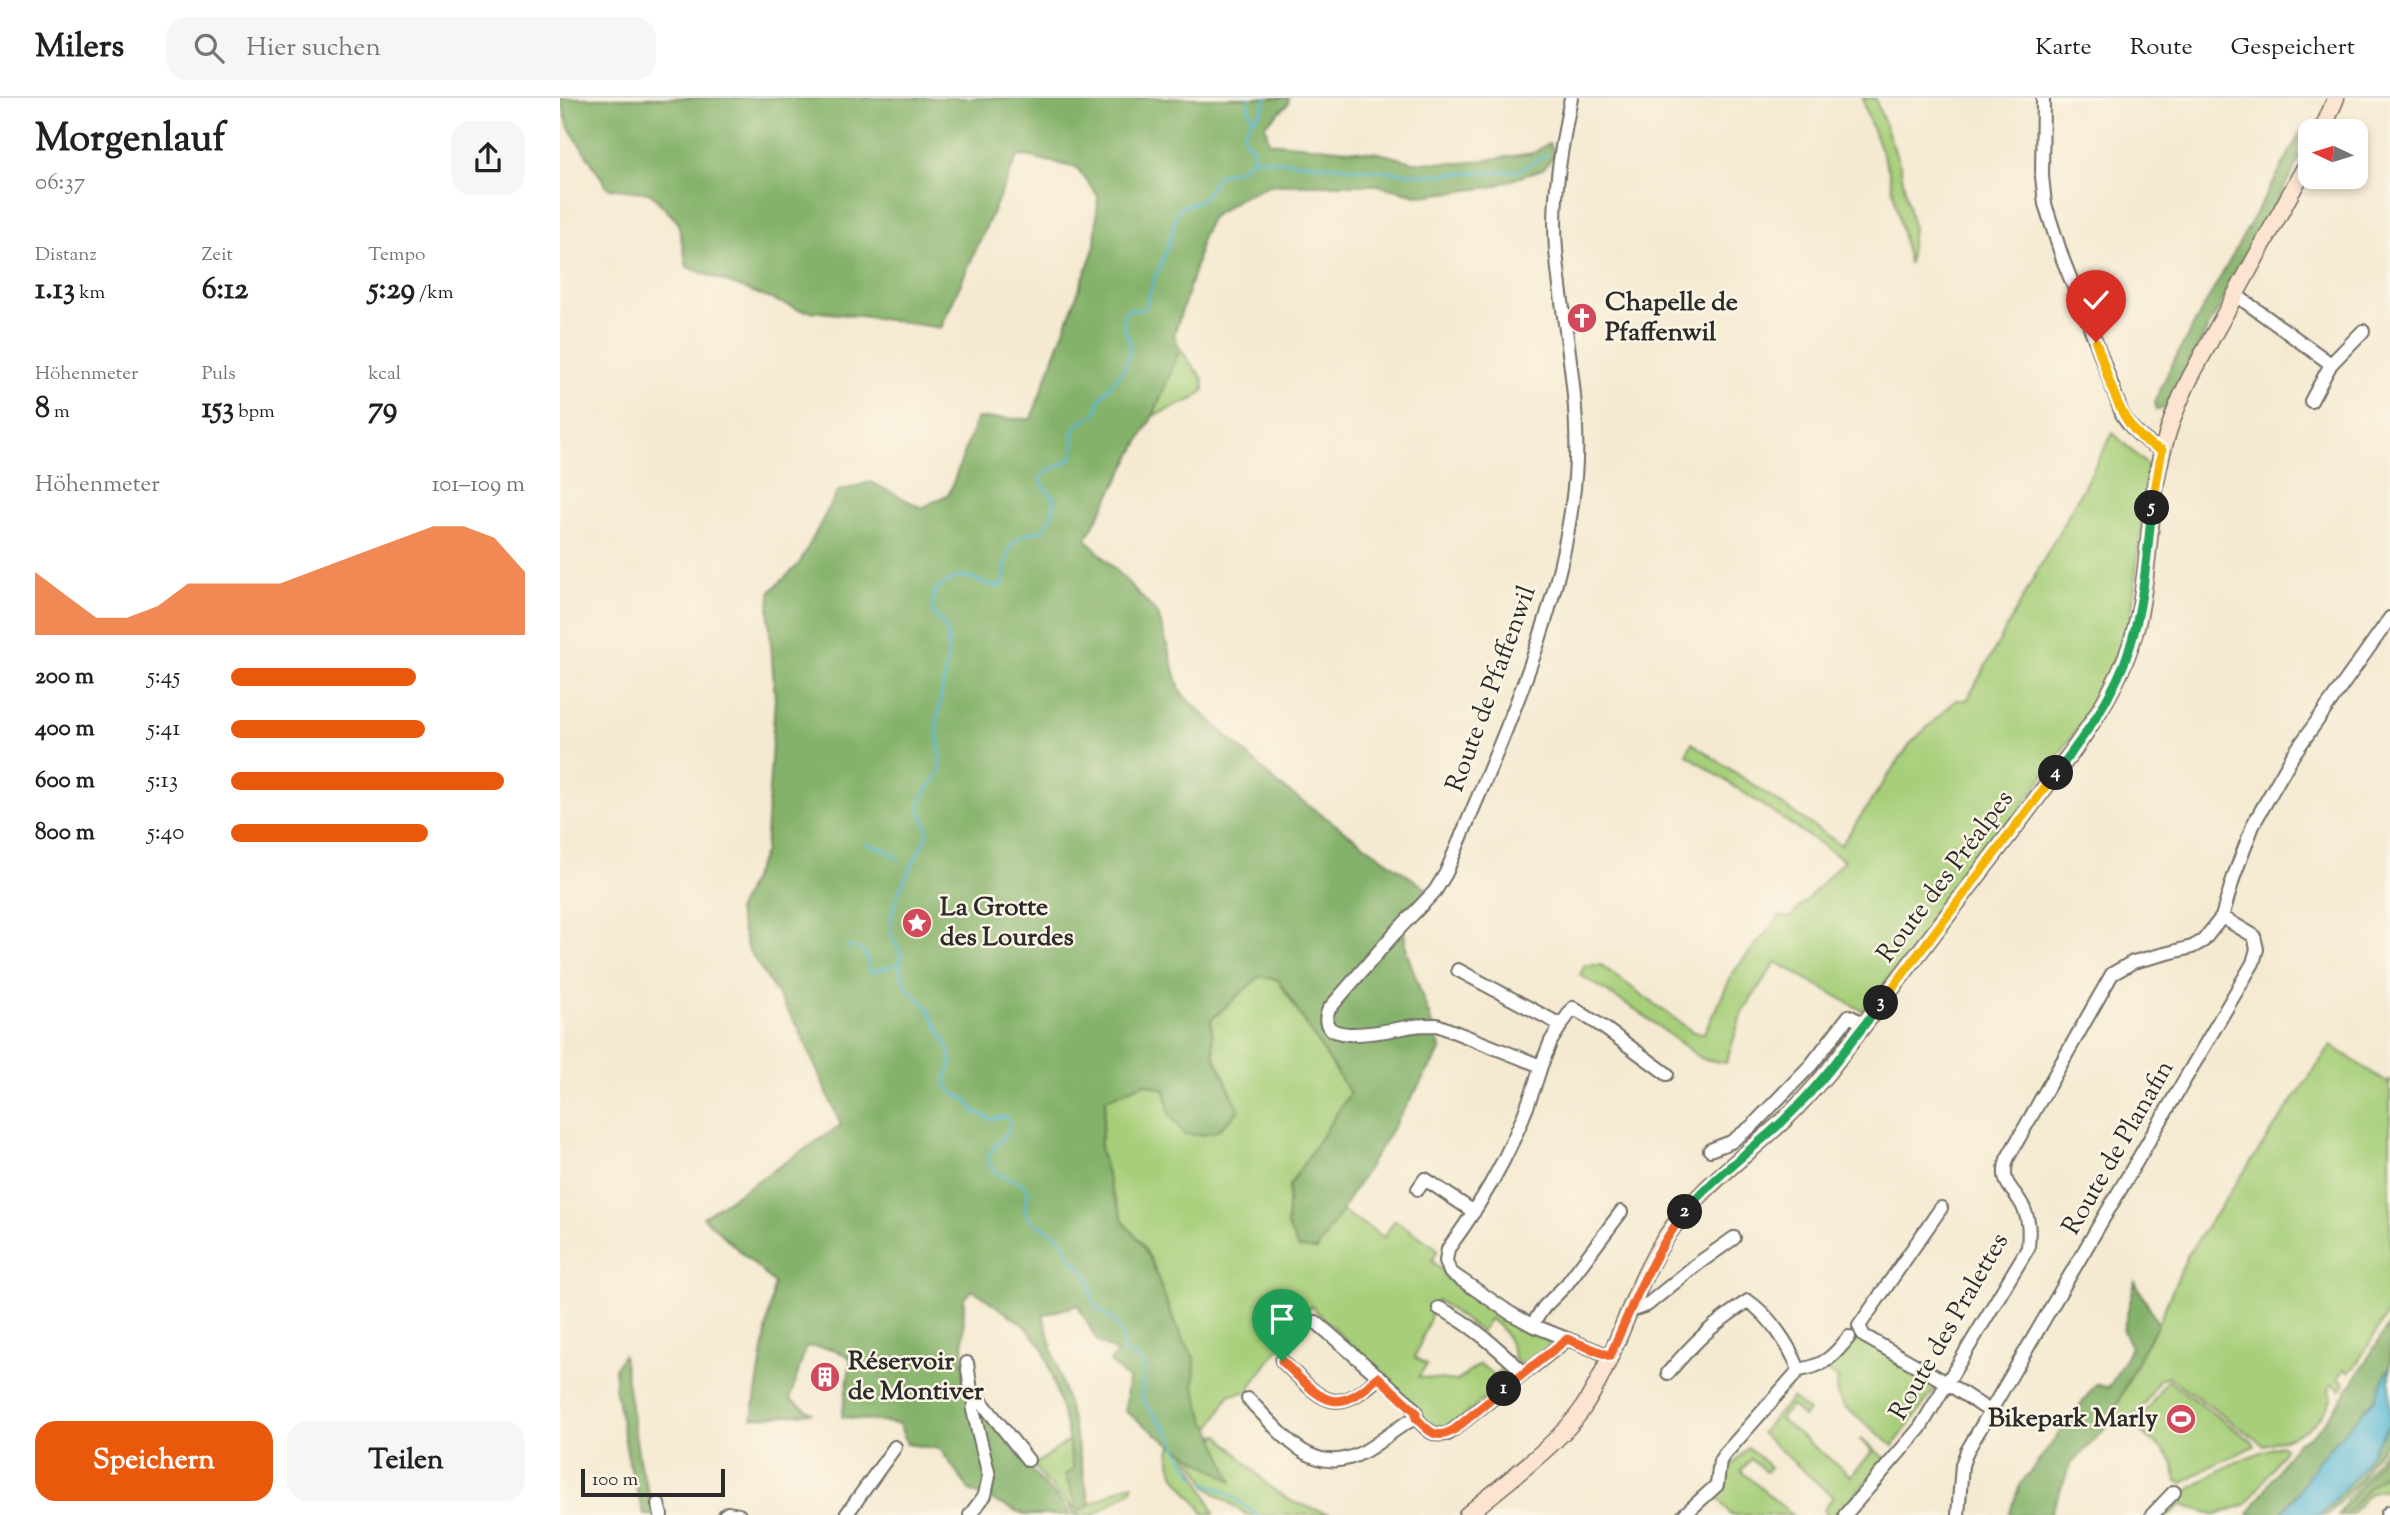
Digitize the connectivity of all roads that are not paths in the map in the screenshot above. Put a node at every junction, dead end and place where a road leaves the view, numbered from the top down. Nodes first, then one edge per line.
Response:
1 (1571, 98) edge
2 (2043, 98) edge
3 (2336, 98) edge
4 (2327, 119) edge
5 (2298, 180) edge
6 (2236, 295) junction
7 (2363, 331) dead end
8 (2331, 363) junction
9 (2311, 401) dead end
10 (2162, 450) junction
11 (2390, 618) edge
12 (2222, 918) junction
13 (1458, 970) dead end
14 (1865, 1024) junction
15 (1561, 1026) junction
16 (1541, 1066) junction
17 (1667, 1074) dead end
18 (1710, 1150) dead end
19 (1425, 1179) dead end
20 (1941, 1208) dead end
21 (1474, 1212) junction
22 (1621, 1212) dead end
23 (1734, 1238) dead end
24 (1438, 1308) dead end
25 (1629, 1311) junction
26 (1316, 1322) dead end
27 (1532, 1325) junction
28 (1849, 1337) dead end
29 (1567, 1339) junction
30 (1610, 1356) junction
31 (1282, 1361) dead end
32 (967, 1363) dead end
33 (1799, 1370) junction
34 (1524, 1373) junction
35 (1668, 1373) dead end
36 (1378, 1377) junction
37 (1947, 1383) junction
38 (1248, 1399) dead end
39 (976, 1400) junction
40 (1991, 1412) junction
41 (1416, 1418) junction
42 (895, 1447) dead end
43 (1028, 1460) dead end
44 (2174, 1492) dead end
45 (973, 1510) edge
46 (725, 1515) edge
47 (739, 1515) edge
48 (846, 1515) edge
49 (1467, 1515) edge
50 (1684, 1515) edge
51 (1845, 1515) edge
52 (1958, 1515) edge
53 (2152, 1515) edge

1 - 16 street, Route de Pfaffenwil
2 - 10 street
3 - 4 main road
5 - 6 main road, Route des Préalpes
6 - 8 street
6 - 10 main road, Route des Préalpes
7 - 8 street
8 - 9 street
10 - 14 main road, Route des Préalpes
11 - 12 street, Route des Pralettes
12 - 37 street, Route des Pralettes
12 - 40 street, Route de Planafin
13 - 15 street
14 - 18 street
14 - 25 main road, Route des Préalpes
15 - 16 street
15 - 17 street
16 - 21 street
19 - 21 street
20 - 37 street
21 - 27 street
22 - 27 street
23 - 25 street
24 - 34 street
25 - 30 main road, Route des Préalpes
26 - 36 street
27 - 29 street
28 - 33 street
29 - 30 street
29 - 34 street
30 - 49 main road, Route des Préalpes
31 - 36 street
32 - 39 street
33 - 35 street
33 - 50 street
34 - 41 street
36 - 41 street
37 - 40 street
37 - 51 street, Route des Pralettes
38 - 41 street
39 - 43 street
39 - 45 street
40 - 52 street, Route de Planafin
42 - 48 street
44 - 53 street
46 - 47 street

